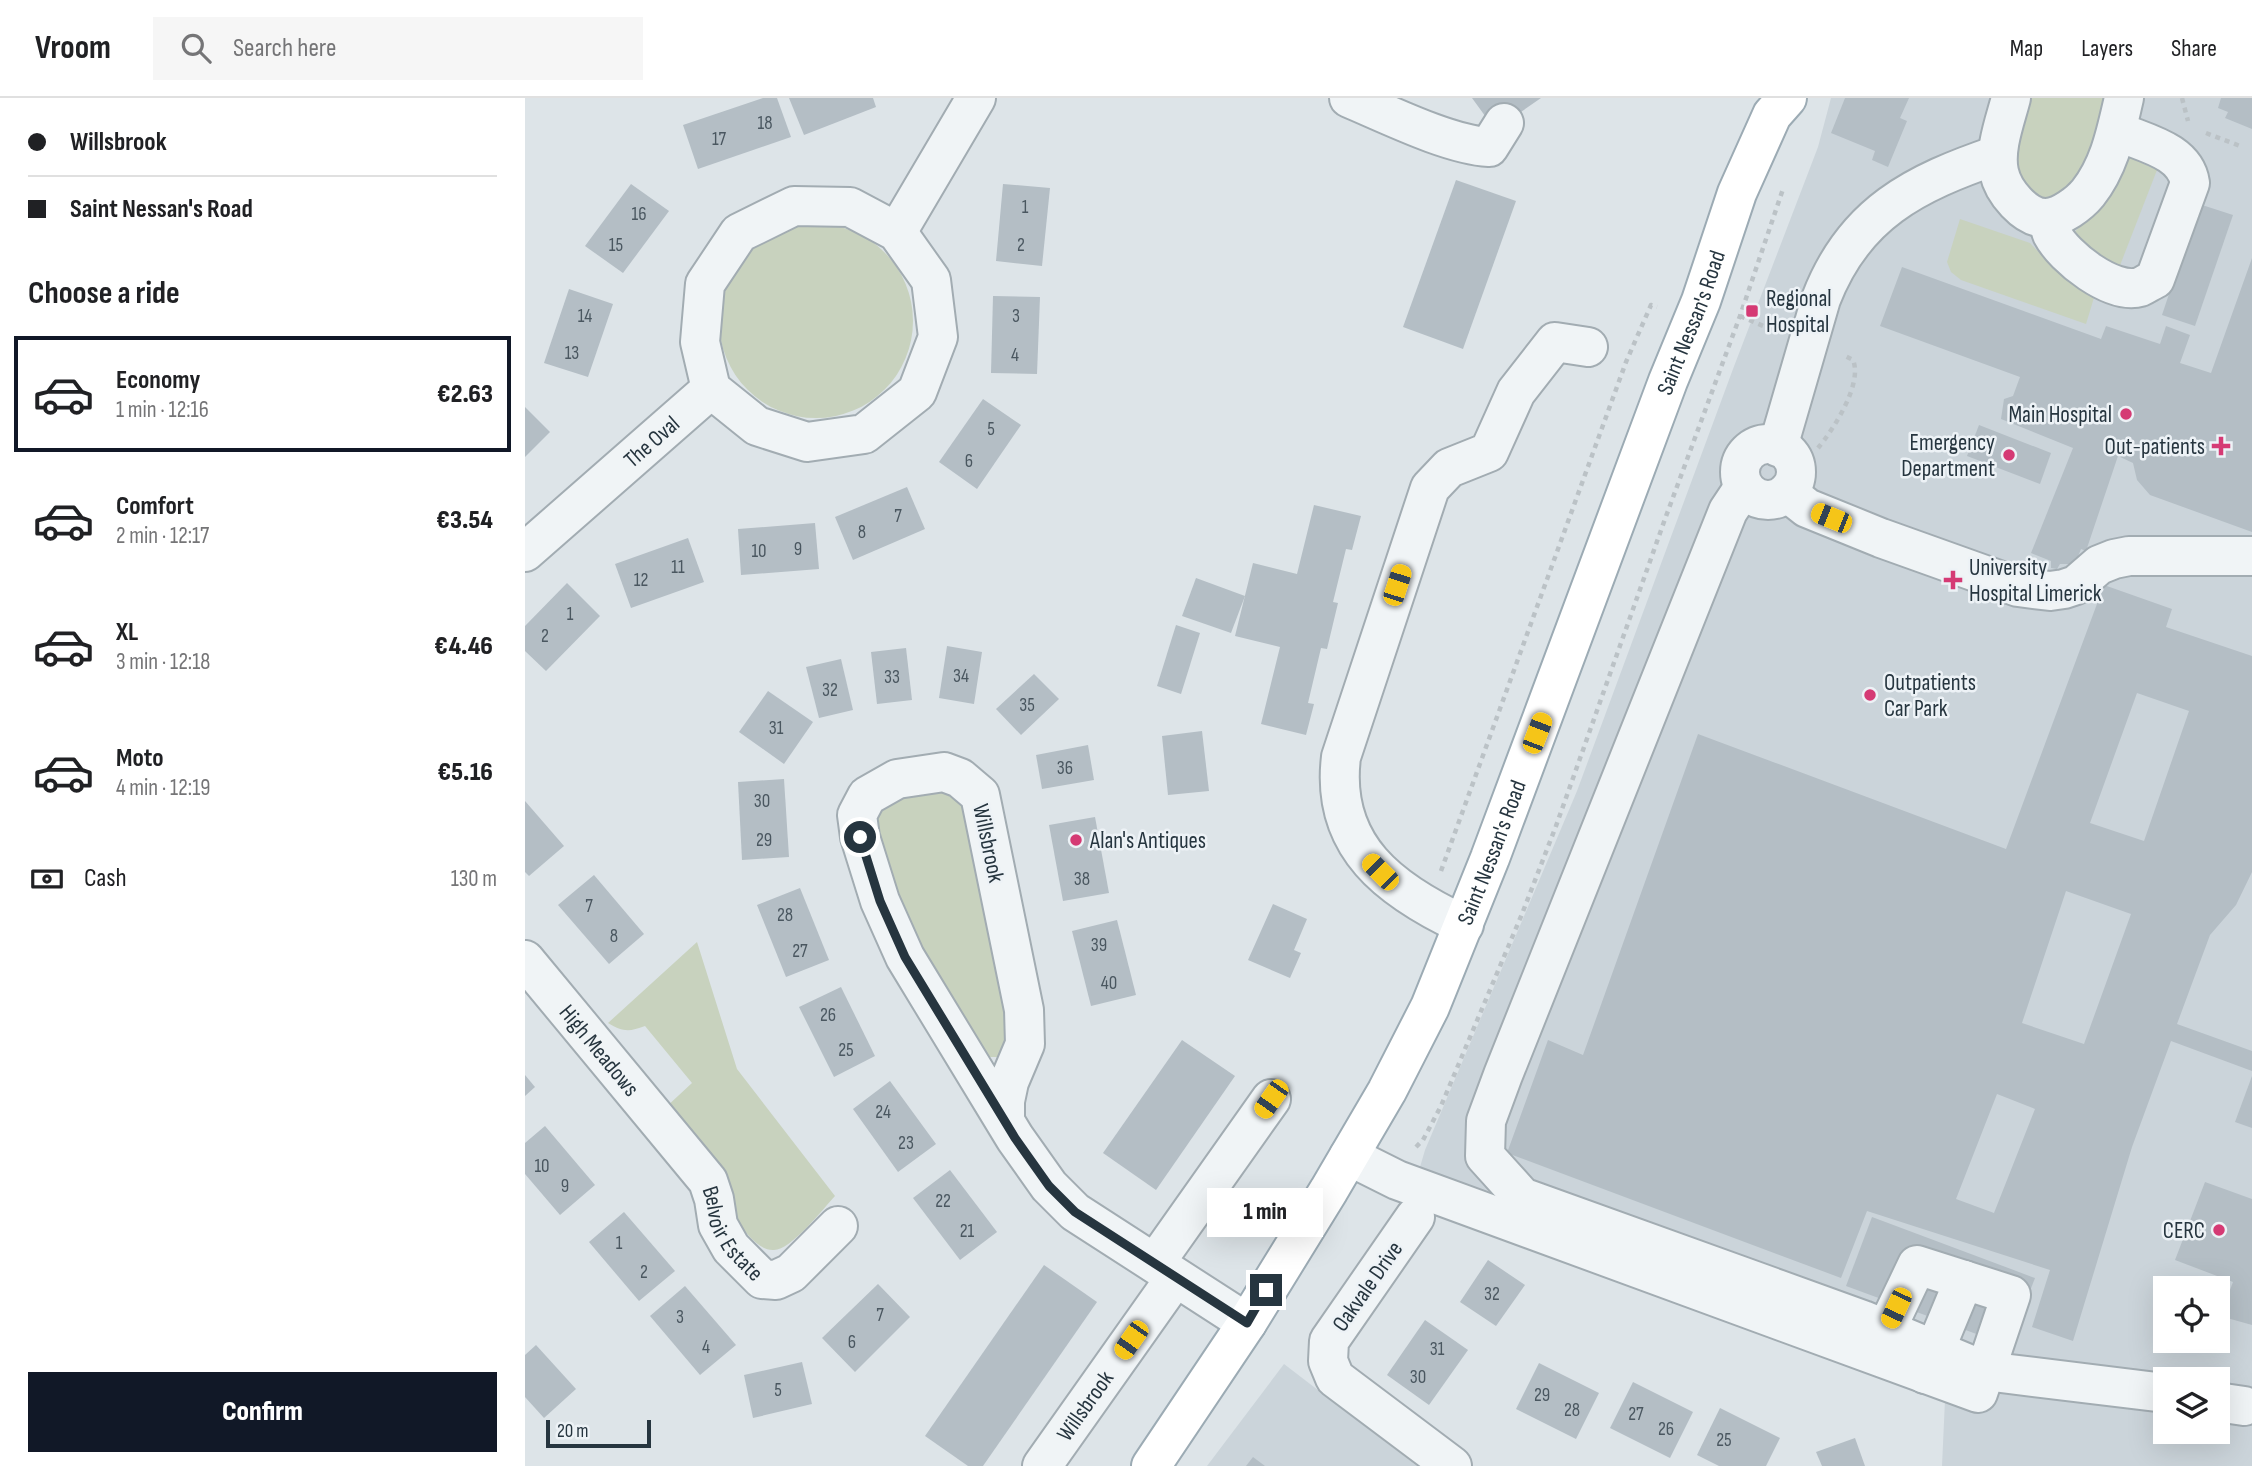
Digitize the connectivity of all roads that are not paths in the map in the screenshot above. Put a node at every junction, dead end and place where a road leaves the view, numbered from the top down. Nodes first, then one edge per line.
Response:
1 (976, 98) edge
2 (1349, 98) edge
3 (2011, 98) edge
4 (1777, 104) edge
5 (2120, 115) edge
6 (1504, 122) dead end
7 (1997, 156) junction
8 (2048, 218) junction
9 (897, 232) junction
10 (1588, 347) dead end
11 (711, 389) junction
12 (1778, 447) junction
13 (1748, 492) junction
14 (1787, 492) junction
15 (525, 552) edge
16 (2252, 556) edge
17 (1464, 925) junction
18 (525, 960) edge
19 (1271, 1099) dead end
20 (1005, 1121) junction
21 (674, 1142) joint
22 (1349, 1156) junction
23 (1415, 1217) dead end
24 (838, 1226) dead end
25 (1165, 1270) junction
26 (1964, 1280) junction
27 (1247, 1323) junction
28 (1886, 1331) junction
29 (1930, 1362) junction
30 (1985, 1371) junction
31 (2153, 1392) edge
32 (1042, 1466) edge
33 (1151, 1466) edge
34 (1452, 1466) edge

1 - 9 street
2 - 6 street
3 - 7 street
4 - 17 main road, Saint Nessan's Road
5 - 8 street
5 - 8 street
7 - 8 street
7 - 12 street
9 - 11 street
9 - 11 street
10 - 17 street
11 - 15 street, The Oval
12 - 13 street
12 - 14 street
13 - 14 street
13 - 28 street
14 - 16 street
17 - 22 main road, Saint Nessan's Road
18 - 21 street, High Meadows
19 - 25 street, Willsbrook
20 - 20 street, Willsbrook
20 - 25 street, Willsbrook
21 - 24 street, Belvoir Estate
22 - 27 main road, Saint Nessan's Road
22 - 29 street
23 - 34 street, Oakvale Drive
25 - 27 street, Willsbrook
25 - 32 street, Willsbrook
26 - 28 street
26 - 29 street
26 - 30 street
27 - 33 main road, Saint Nessan's Road
28 - 29 street
29 - 30 street
30 - 31 street

